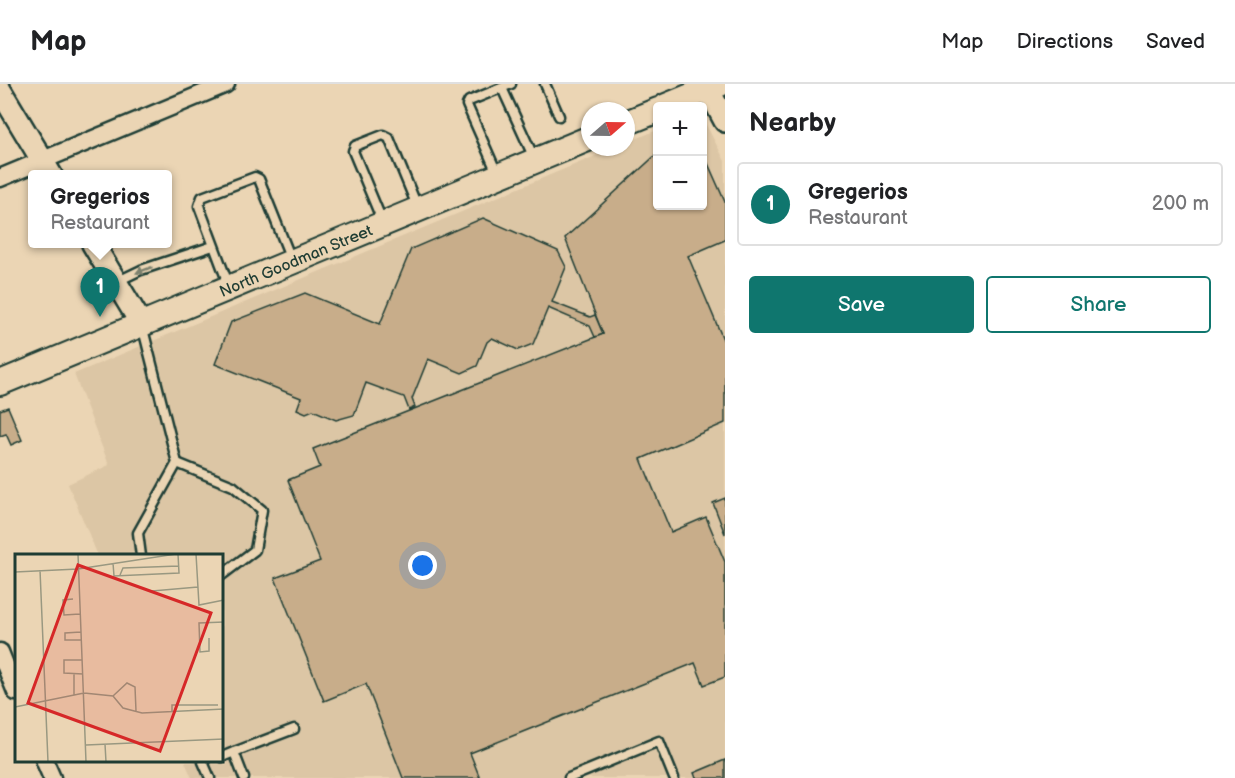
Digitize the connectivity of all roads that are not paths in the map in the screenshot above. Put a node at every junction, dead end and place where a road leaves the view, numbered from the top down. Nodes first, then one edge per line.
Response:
1 (226, 84) edge
2 (545, 84) edge
3 (507, 86) edge
4 (711, 86) edge
5 (0, 90) edge
6 (675, 102) edge
7 (653, 112) edge
8 (559, 116) dead end
9 (635, 119) edge
10 (725, 121) edge
11 (581, 142) edge
12 (535, 161) junction
13 (47, 167) edge
14 (28, 171) edge
15 (499, 176) junction
16 (0, 178) edge
17 (418, 210) junction
18 (383, 224) junction
19 (213, 246) junction
20 (96, 248) edge
21 (292, 262) junction
22 (116, 282) junction
23 (230, 288) junction
24 (142, 325) junction
25 (0, 382) edge
26 (177, 463) junction
27 (141, 554) edge
28 (224, 573) edge
29 (0, 652) edge
30 (15, 690) edge
31 (294, 729) dead end
32 (234, 752) junction
33 (224, 756) edge
34 (45, 763) edge
35 (205, 763) edge
36 (52, 778) edge
37 (210, 778) edge
38 (244, 778) edge
39 (569, 778) edge
40 (674, 778) edge

1 - 13 street
2 - 8 lane
3 - 12 lane
3 - 15 lane
4 - 6 main road
4 - 10 street
5 - 13 street
7 - 9 main road
11 - 12 main road, North Goodman Street
12 - 15 main road, North Goodman Street
14 - 16 street
15 - 17 main road, North Goodman Street
17 - 18 main road, North Goodman Street
17 - 18 lane
18 - 21 main road, North Goodman Street
19 - 21 lane
19 -> 22 lane
19 - 23 lane
20 - 22 street
21 - 23 main road, North Goodman Street
22 - 24 street
23 - 24 main road, North Goodman Street
24 - 25 main road, North Goodman Street
24 - 26 lane
26 - 27 lane
26 - 28 lane
29 - 30 street
31 - 32 lane
32 - 33 lane
32 - 38 lane
34 - 36 street
35 - 37 lane
39 - 40 lane

